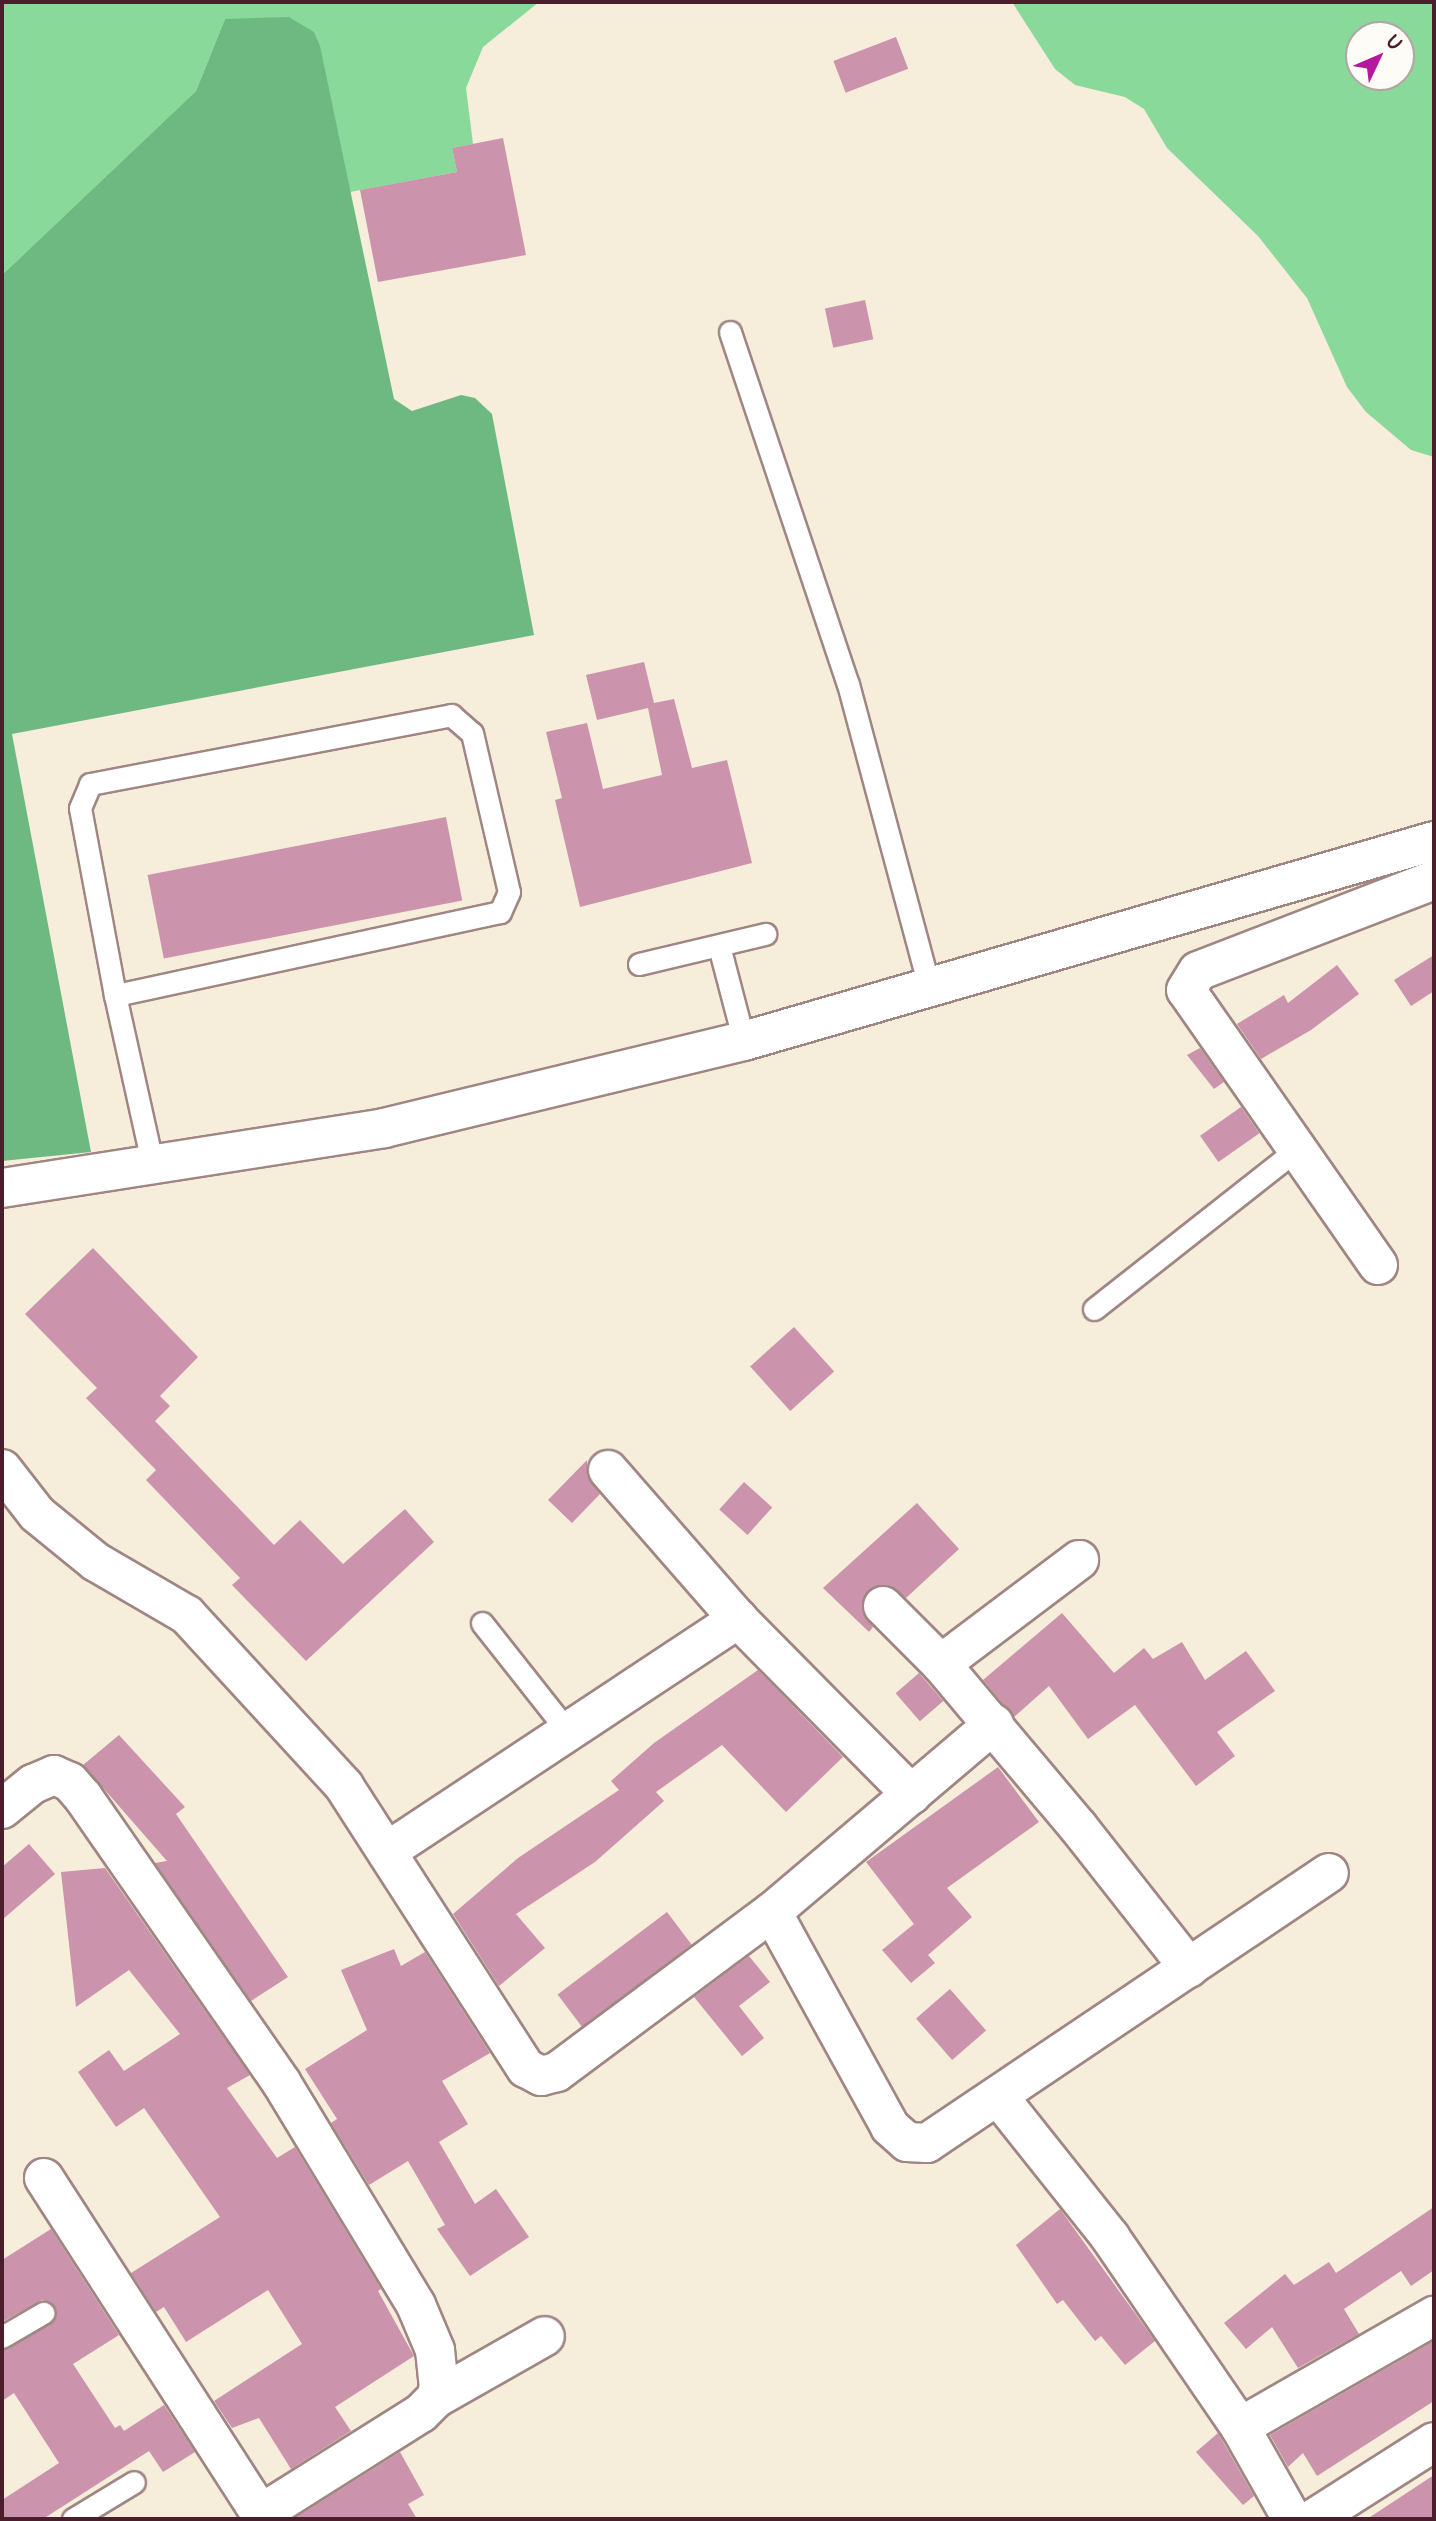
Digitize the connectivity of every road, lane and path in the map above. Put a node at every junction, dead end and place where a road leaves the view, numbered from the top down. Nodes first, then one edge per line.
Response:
1 (730, 332) dead end
2 (1434, 841) edge
3 (1434, 880) edge
4 (765, 934) dead end
5 (719, 946) junction
6 (639, 964) dead end
7 (930, 990) junction
8 (115, 995) junction
9 (744, 1041) junction
10 (1296, 1150) junction
11 (153, 1166) junction
12 (2, 1188) edge
13 (1378, 1265) dead end
14 (1094, 1309) dead end
15 (2, 1469) edge
16 (608, 1470) dead end
17 (1079, 1560) dead end
18 (883, 1606) dead end
19 (738, 1619) junction
20 (482, 1623) dead end
21 (941, 1664) junction
22 (994, 1724) junction
23 (568, 1732) junction
24 (912, 1795) junction
25 (2, 1809) edge
26 (389, 1850) junction
27 (1329, 1873) dead end
28 (772, 1912) junction
29 (1189, 1968) junction
30 (998, 2096) junction
31 (44, 2178) dead end
32 (43, 2313) dead end
33 (1434, 2316) edge
34 (545, 2336) dead end
35 (2, 2337) edge
36 (436, 2398) junction
37 (1240, 2427) junction
38 (1434, 2442) edge
39 (134, 2482) dead end
40 (263, 2516) edge
41 (73, 2519) edge
42 (1292, 2519) edge
43 (1312, 2519) edge

1 - 7 lane
2 - 7 street
3 - 10 street
4 - 5 lane
5 - 6 lane
5 - 9 lane
7 - 9 street
8 - 8 lane
8 - 11 lane
9 - 11 street
10 - 13 street
10 - 14 lane
11 - 12 street
15 - 26 street
16 - 19 street
17 - 21 street
18 - 21 street
19 - 23 street
19 - 24 street
20 - 23 lane
21 - 22 street
22 - 24 street
22 - 29 street
23 - 26 street
24 - 28 street
25 - 36 street
26 - 28 street
27 - 29 street
28 - 30 street
29 - 30 street
30 - 37 street
31 - 40 street
32 - 35 lane
33 - 37 street
34 - 36 street
36 - 40 street
37 - 42 street
38 - 43 street
39 - 41 lane

